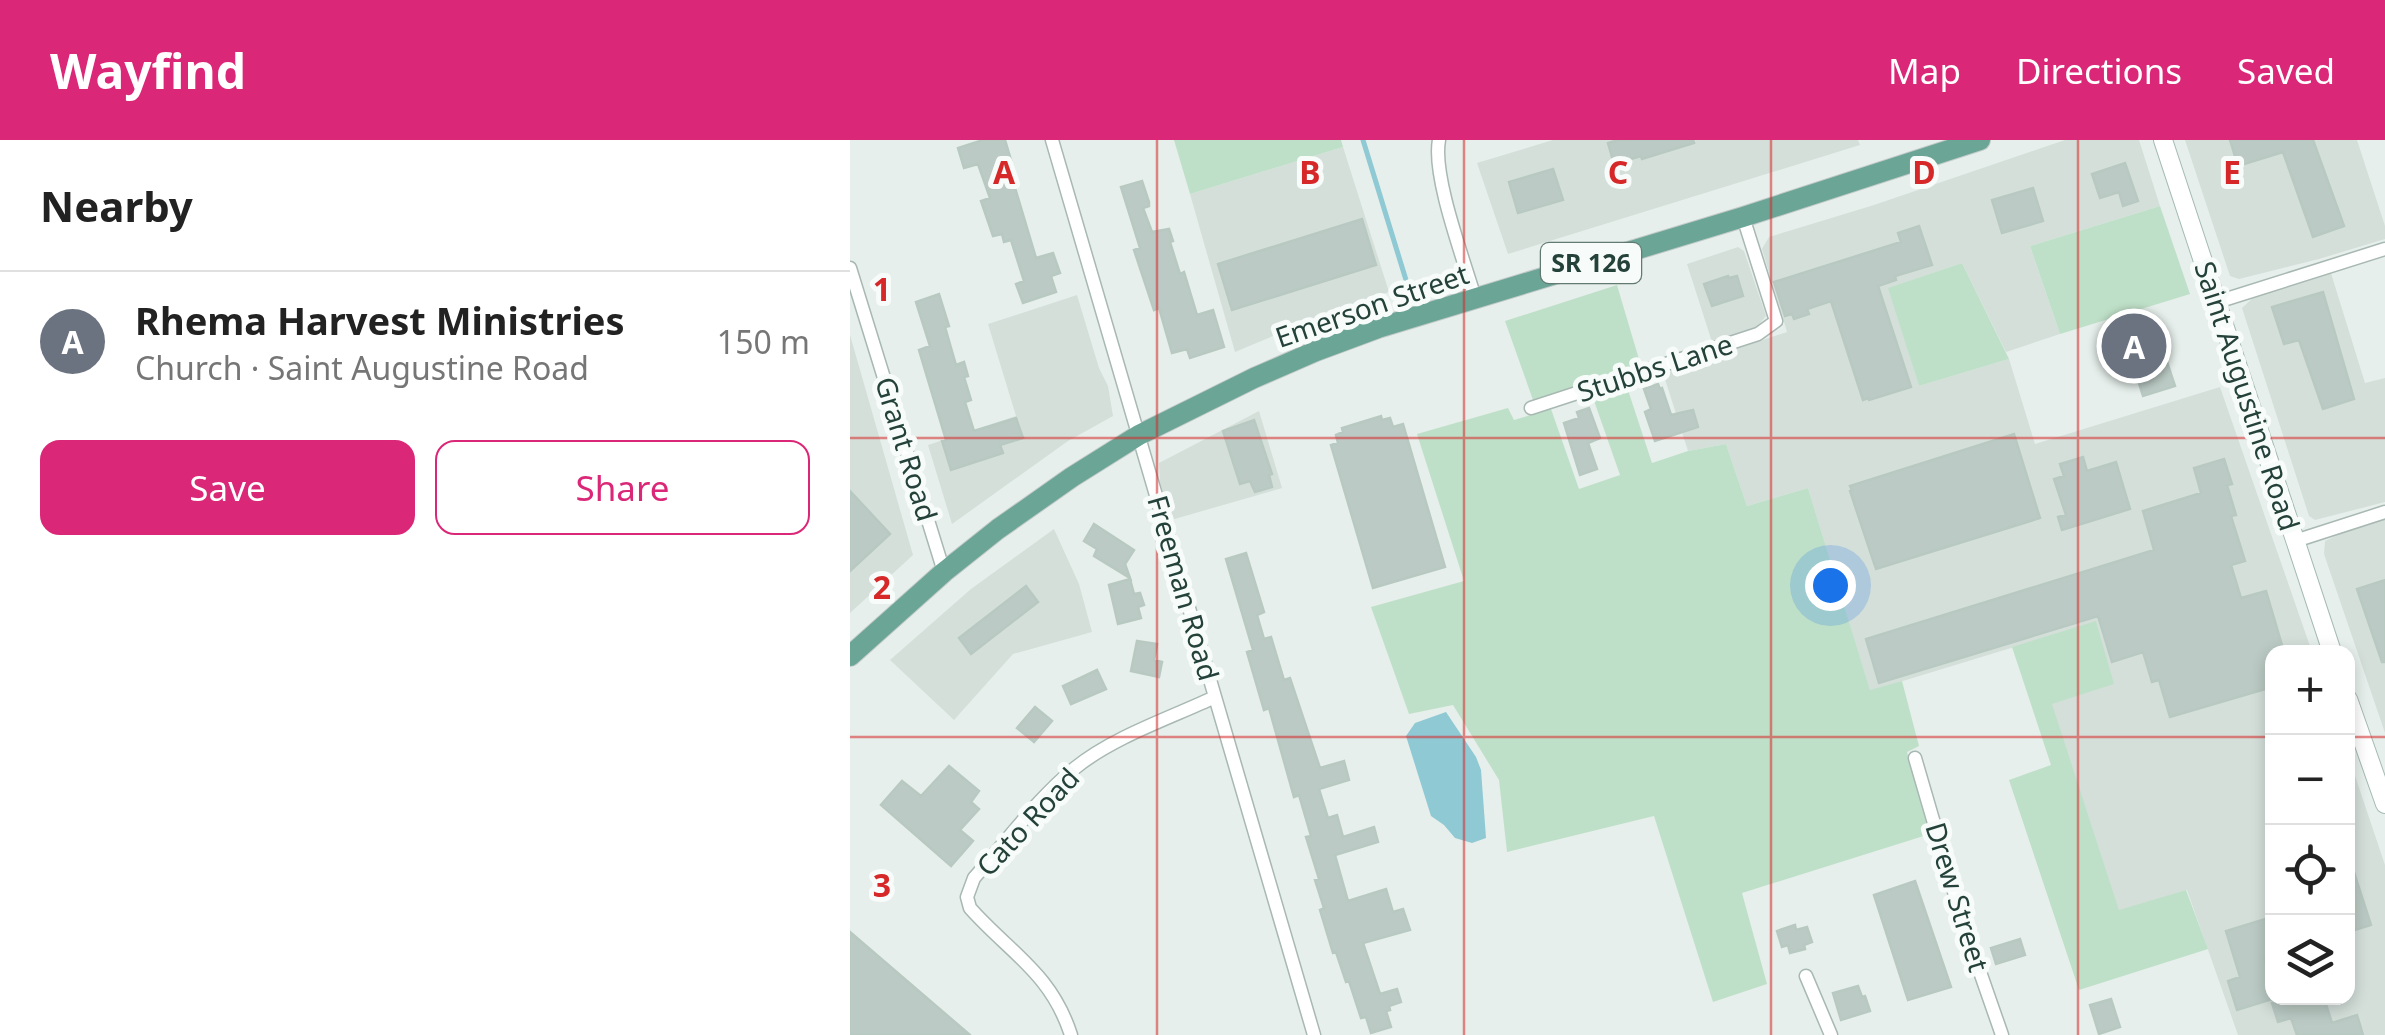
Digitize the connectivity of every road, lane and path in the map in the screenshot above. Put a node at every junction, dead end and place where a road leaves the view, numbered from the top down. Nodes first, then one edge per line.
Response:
1 (1052, 140) edge
2 (1439, 140) edge
3 (1980, 140) edge
4 (2163, 140) edge
5 (1744, 217) junction
6 (2385, 249) edge
7 (850, 268) edge
8 (1475, 298) junction
9 (2217, 302) junction
10 (1531, 408) dead end
11 (1139, 435) junction
12 (2385, 512) edge
13 (2295, 540) junction
14 (944, 572) junction
15 (2330, 645) edge
16 (850, 656) edge
17 (1215, 697) junction
18 (2355, 716) edge
19 (1916, 758) dead end
20 (2381, 781) edge
21 (2385, 804) edge
22 (1806, 976) dead end
23 (1071, 1035) edge
24 (1314, 1035) edge
25 (1831, 1035) edge
26 (2002, 1035) edge

1 - 11 street, Freeman Road
2 - 8 street
3 - 5 main road, Emerson Street / SR 126
4 - 9 main road, Saint Augustine Road
5 - 8 main road, Emerson Street / SR 126
5 - 10 street, Stubbs Lane
6 - 9 street
7 - 14 street, Grant Road
8 - 11 main road, Emerson Street / SR 126
9 - 13 main road, Saint Augustine Road
11 - 14 main road, Emerson Street / SR 126
11 - 17 street, Freeman Road
12 - 13 street
13 - 15 main road, Saint Augustine Road
14 - 16 main road, Emerson Street / SR 126
17 - 23 street, Cato Road
17 - 24 street, Freeman Road
18 - 20 main road
19 - 26 street, Drew Street
20 - 21 main road
22 - 25 street

